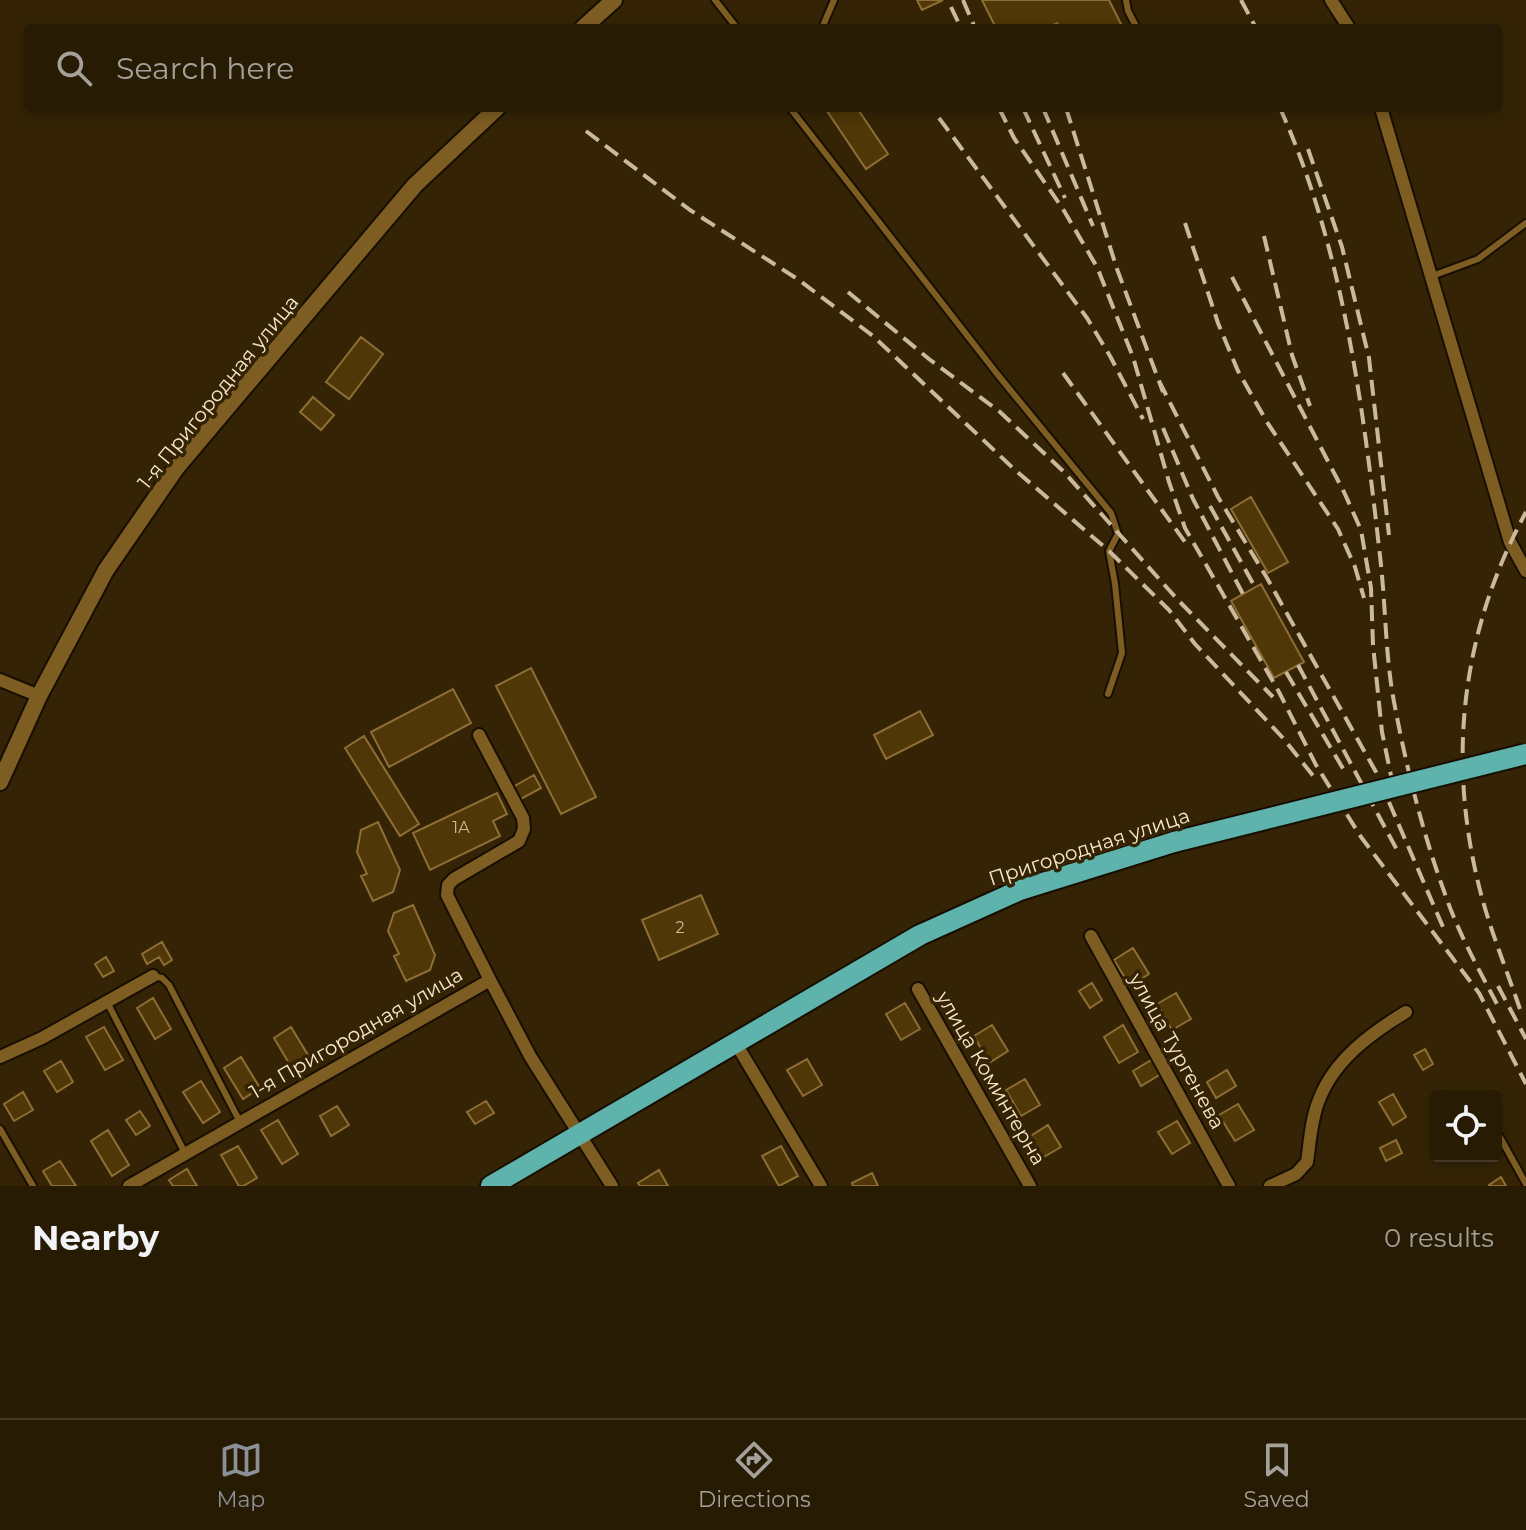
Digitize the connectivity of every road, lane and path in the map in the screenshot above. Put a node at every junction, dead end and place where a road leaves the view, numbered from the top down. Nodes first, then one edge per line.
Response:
1 (614, 0) edge
2 (715, 0) edge
3 (834, 0) edge
4 (1126, 0) edge
5 (1331, 0) edge
6 (587, 24) edge
7 (734, 24) edge
8 (824, 24) edge
9 (1135, 24) edge
10 (1346, 24) edge
11 (493, 112) edge
12 (793, 112) edge
13 (1382, 112) edge
14 (1526, 223) edge
15 (1432, 276) junction
16 (1526, 571) edge
17 (0, 680) edge
18 (1108, 694) dead end
19 (39, 696) junction
20 (479, 735) dead end
21 (1526, 754) edge
22 (0, 782) edge
23 (1091, 936) dead end
24 (153, 976) joint
25 (490, 980) junction
26 (918, 989) dead end
27 (107, 1002) junction
28 (1406, 1012) dead end
29 (735, 1042) junction
30 (0, 1057) edge
31 (240, 1122) junction
32 (0, 1129) edge
33 (581, 1133) junction
34 (1502, 1141) edge
35 (186, 1155) junction
36 (1526, 1184) edge
37 (33, 1186) edge
38 (129, 1186) edge
39 (491, 1186) edge
40 (612, 1186) edge
41 (821, 1186) edge
42 (1030, 1186) edge
43 (1229, 1186) edge
44 (1270, 1186) edge

1 - 6 street
2 - 7 lane
3 - 8 lane
4 - 9 lane
5 - 10 street
11 - 19 street, 1-я Пригородная улица
12 - 18 lane
13 - 15 street
14 - 15 lane
15 - 16 street
17 - 19 street
19 - 22 street, 1-я Пригородная улица
20 - 25 street
21 - 29 highway, Пригородная улица, bridge
23 - 43 street, улица Тургенева
24 - 27 street
24 - 31 lane
25 - 31 street, 1-я Пригородная улица
25 - 33 street, 1-я Пригородная улица
26 - 42 street, улица Коминтерна
27 - 30 street
27 - 35 lane
28 - 44 street
29 - 33 highway, Пригородная улица
29 - 41 street
31 - 35 street, 1-я Пригородная улица
32 - 37 lane
33 - 39 highway, Пригородная улица
33 - 40 street, 1-я Пригородная улица
34 - 36 lane
35 - 38 street, 1-я Пригородная улица

